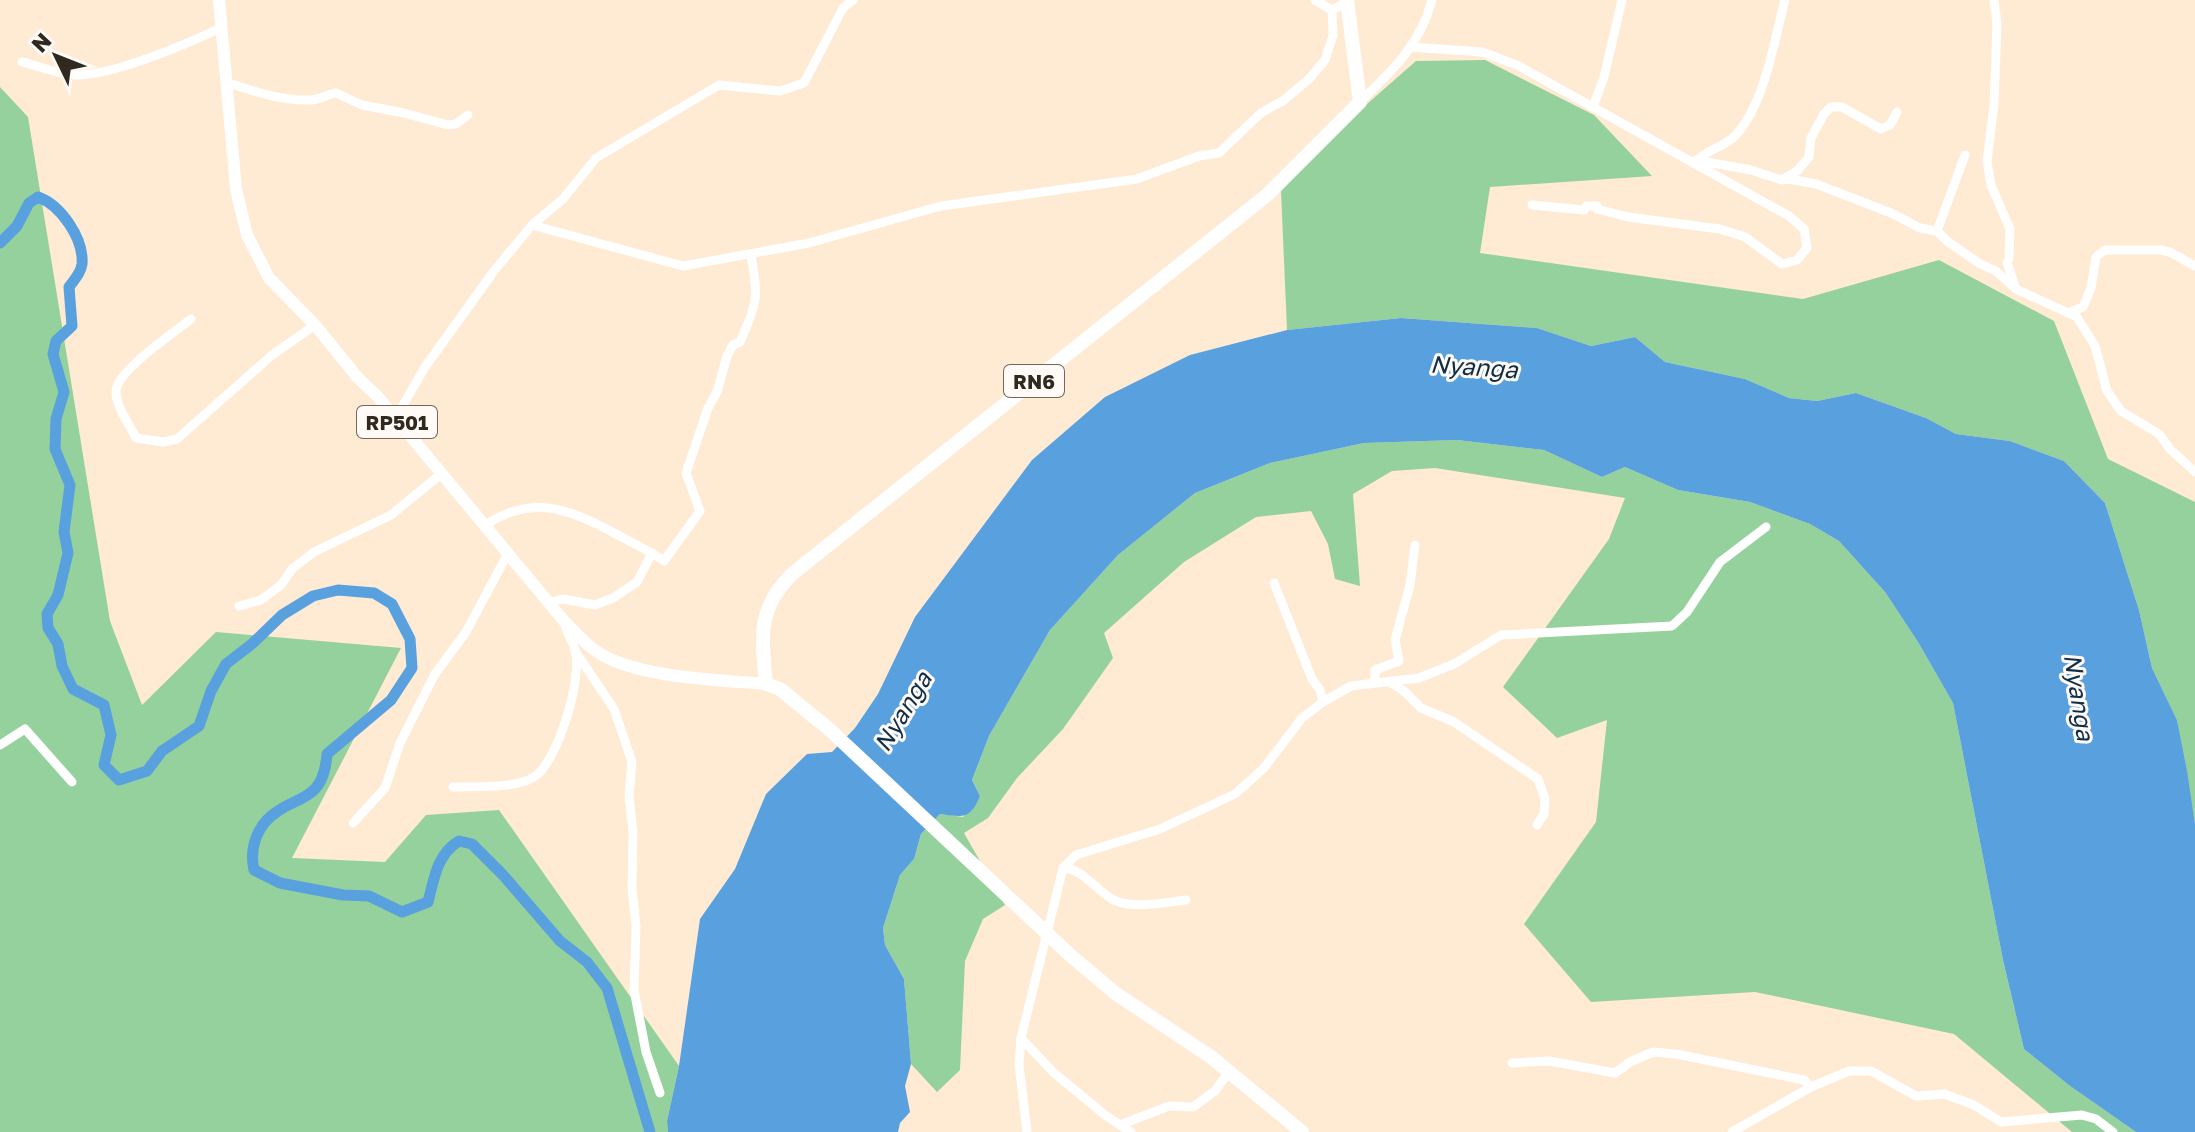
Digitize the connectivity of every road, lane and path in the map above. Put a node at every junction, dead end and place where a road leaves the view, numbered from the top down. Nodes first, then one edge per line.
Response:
1 (219, 0) edge
2 (1315, 0) edge
3 (1432, 0) edge
4 (1622, 0) edge
5 (1785, 0) edge
6 (1994, 0) edge
7 (848, 1) edge
8 (1347, 1) edge
9 (1332, 10) junction
10 (221, 28) junction
11 (1411, 47) junction
12 (22, 62) dead end
13 (225, 82) junction
14 (1360, 102) junction
15 (1593, 107) junction
16 (1897, 112) dead end
17 (468, 115) dead end
18 (1965, 155) dead end
19 (1685, 159) junction
20 (1698, 160) junction
21 (1782, 180) junction
22 (1532, 205) dead end
23 (532, 225) junction
24 (1937, 231) junction
25 (751, 256) junction
26 (2195, 266) edge
27 (2016, 289) junction
28 (2068, 313) junction
29 (191, 319) dead end
30 (315, 325) junction
31 (395, 419) junction
32 (2195, 472) edge
33 (441, 474) junction
34 (484, 526) junction
35 (1766, 527) dead end
36 (1415, 545) dead end
37 (652, 553) junction
38 (507, 555) junction
39 (1274, 583) dead end
40 (548, 603) junction
41 (239, 606) dead end
42 (564, 621) junction
43 (575, 651) junction
44 (1389, 682) junction
45 (1375, 683) junction
46 (766, 684) junction
47 (1323, 702) junction
48 (0, 745) edge
49 (72, 782) dead end
50 (453, 787) dead end
51 (353, 823) dead end
52 (1537, 825) dead end
53 (1063, 868) junction
54 (1186, 900) dead end
55 (1046, 932) junction
56 (1021, 1038) junction
57 (1034, 1050) junction
58 (1512, 1063) dead end
59 (1019, 1064) junction
60 (1229, 1072) junction
61 (1811, 1087) junction
62 (660, 1093) dead end
63 (1120, 1125) junction
64 (1027, 1132) edge
65 (1131, 1132) edge
66 (1302, 1132) edge
67 (1732, 1132) edge
68 (2113, 1132) edge

1 - 10 main road, RP501
2 - 9 street
3 - 11 street
4 - 15 street
5 - 20 street
6 - 27 street
7 - 23 street
8 - 9 street
8 - 14 highway
9 - 25 street
10 - 12 street
10 - 13 main road, RP501
11 - 14 street
11 - 15 street
13 - 17 street
13 - 30 main road, RP501
14 - 46 highway, RN6
15 - 19 street
16 - 21 street
18 - 24 street
19 - 20 street
19 - 22 street
20 - 21 street
21 - 24 street
23 - 25 street
23 - 31 street
24 - 27 street
25 - 37 street
26 - 28 street
27 - 28 street
28 - 32 street
29 - 30 street
30 - 31 main road, RP501
31 - 33 main road, RP501
33 - 34 main road, RP501
33 - 41 street
34 - 37 street
34 - 38 main road, RP501
35 - 44 street
36 - 45 street
37 - 40 street
38 - 40 main road, RP501
38 - 51 street
39 - 47 street
40 - 42 main road, RP501
42 - 43 street
42 - 46 main road, RP501
43 - 50 street
43 - 62 street
44 - 45 street
44 - 52 street
45 - 47 street
46 - 55 highway
47 - 53 street
48 - 49 street
53 - 54 street
53 - 55 street
55 - 56 street
55 - 60 highway
56 - 57 street
56 - 59 street
57 - 59 street
57 - 63 street
58 - 61 street
59 - 64 street
60 - 63 street
60 - 66 highway
61 - 67 street
61 - 68 street
63 - 65 street

